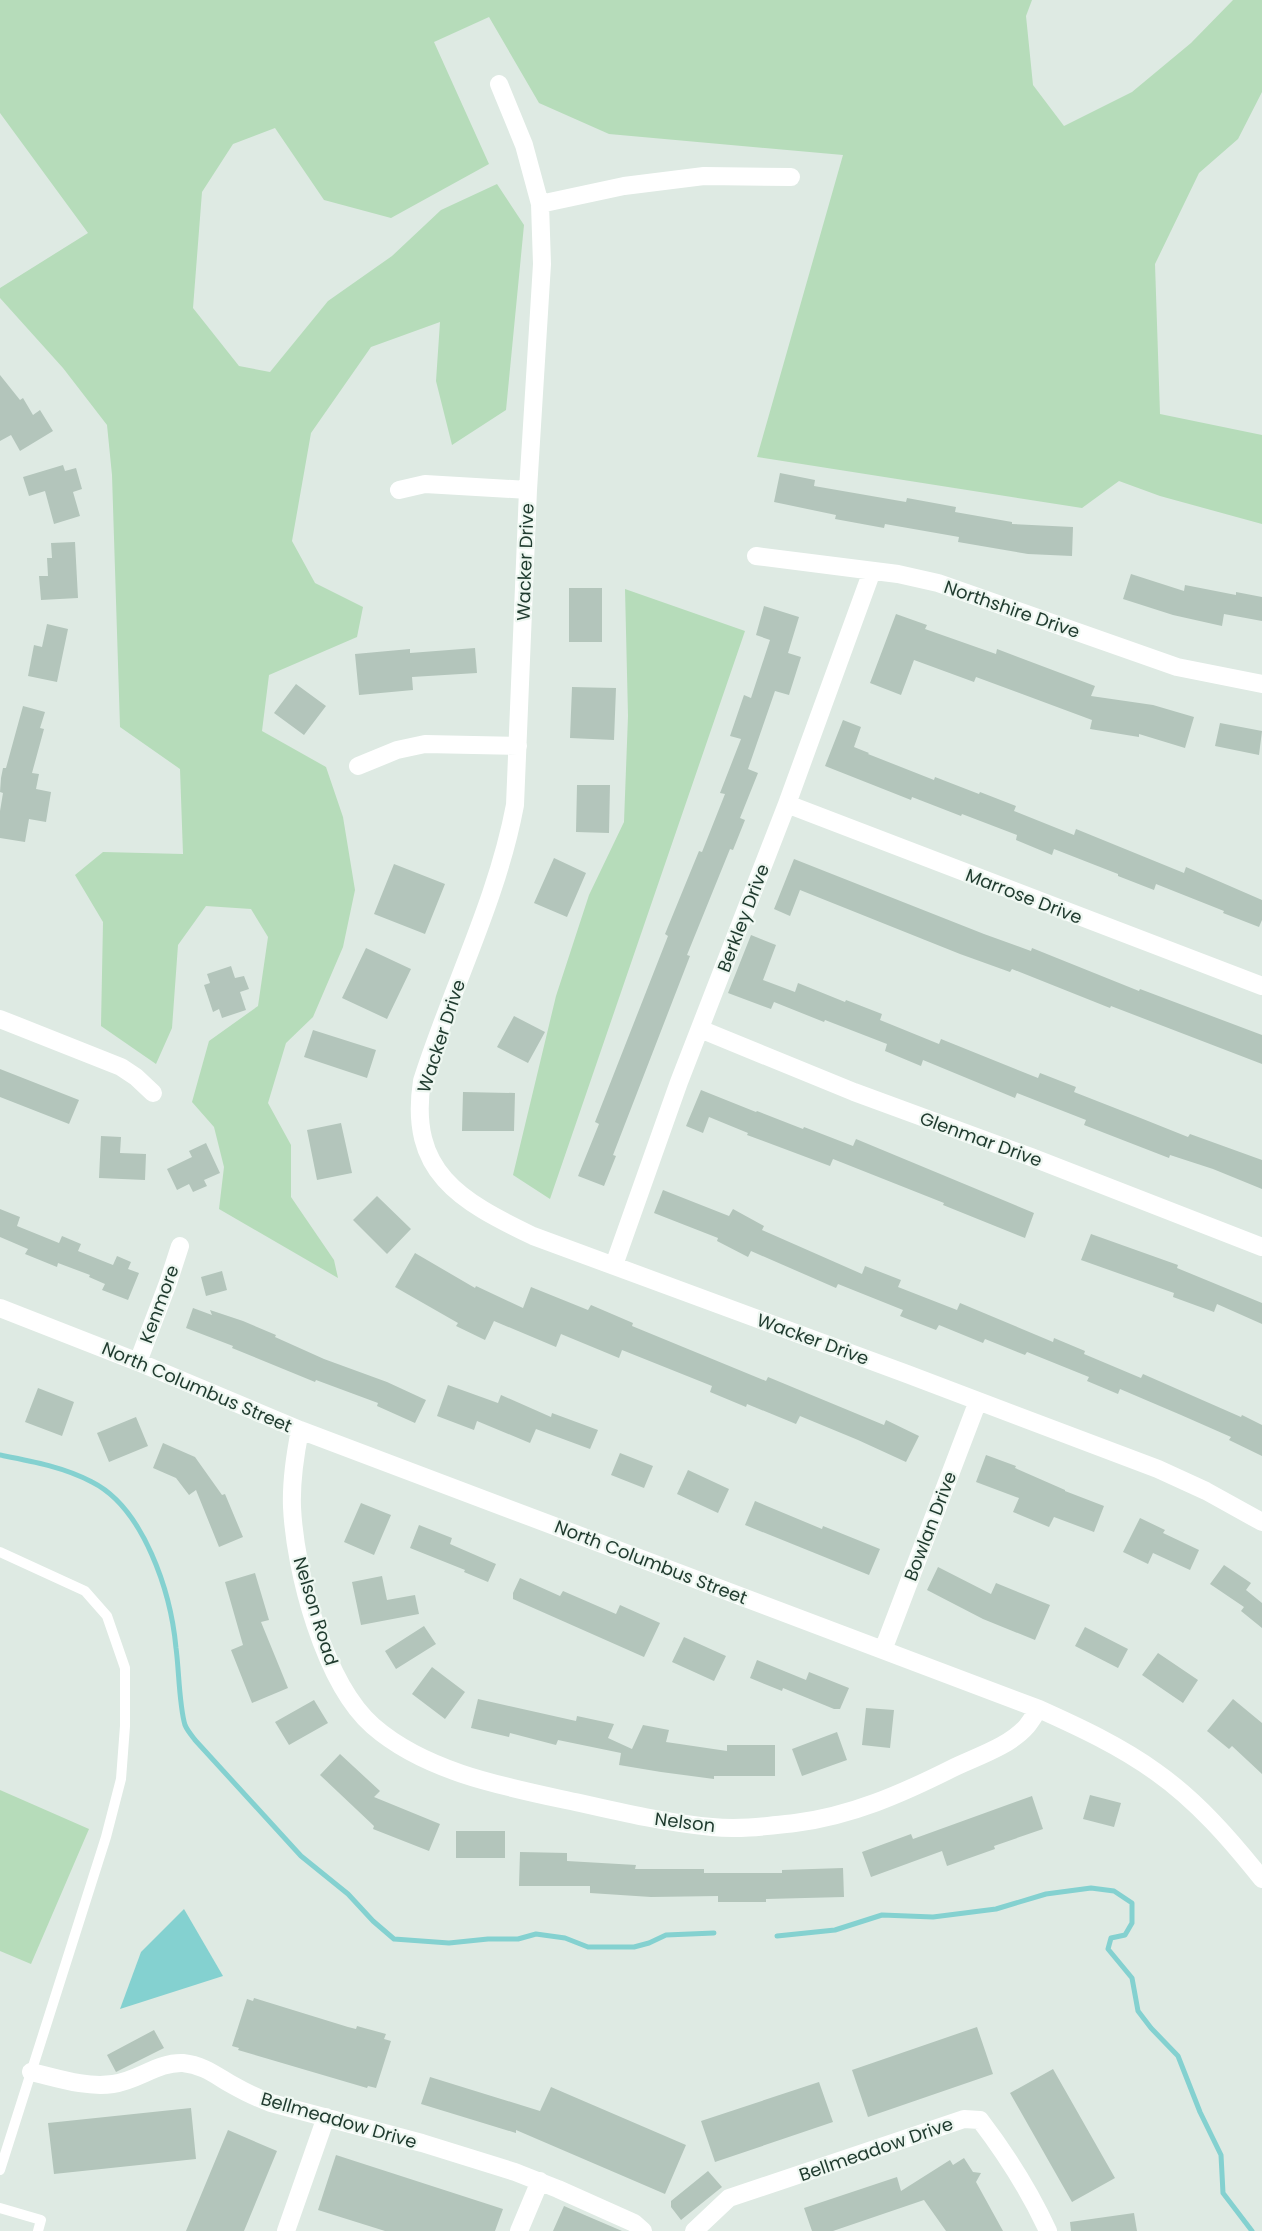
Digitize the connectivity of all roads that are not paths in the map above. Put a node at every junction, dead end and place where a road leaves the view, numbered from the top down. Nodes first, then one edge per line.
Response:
1 (499, 84) dead end
2 (791, 177) dead end
3 (540, 204) junction
4 (399, 490) dead end
5 (528, 490) junction
6 (756, 556) dead end
7 (872, 571) junction
8 (1262, 684) edge
9 (518, 746) junction
10 (358, 766) dead end
11 (787, 804) junction
12 (1262, 986) edge
13 (0, 1018) edge
14 (700, 1029) junction
15 (153, 1093) dead end
16 (180, 1246) dead end
17 (1262, 1246) edge
18 (614, 1265) junction
19 (0, 1308) edge
20 (138, 1362) junction
21 (978, 1401) junction
22 (300, 1430) junction
23 (1262, 1522) edge
24 (0, 1552) edge
25 (883, 1650) junction
26 (339, 1683) joint
27 (1039, 1709) junction
28 (1262, 1878) edge
29 (31, 2072) junction
30 (326, 2117) junction
31 (0, 2170) edge
32 (540, 2181) junction
33 (0, 2208) edge
34 (38, 2231) edge
35 (286, 2231) edge
36 (519, 2231) edge
37 (643, 2231) edge
38 (694, 2231) edge
39 (1048, 2231) edge

1 - 3 street, Wacker Drive
2 - 3 street
3 - 5 street, Wacker Drive
4 - 5 street
5 - 9 street, Wacker Drive
6 - 7 street, Northshire Drive
7 - 8 street, Northshire Drive
7 - 11 street, Berkley Drive
9 - 10 street
9 - 18 street, Wacker Drive
11 - 12 street, Marrose Drive
11 - 14 street, Berkley Drive
13 - 15 street
14 - 17 street, Glenmar Drive
14 - 18 street, Berkley Drive
16 - 20 street, Kenmore
18 - 21 street, Wacker Drive
19 - 20 street, North Columbus Street
20 - 22 street, North Columbus Street
21 - 23 street, Wacker Drive
21 - 25 street, Bowlan Drive
22 - 25 street, North Columbus Street
22 - 26 street, Nelson Road
24 - 29 lane
25 - 27 street, North Columbus Street
26 - 27 street, Nelson
27 - 28 street, North Columbus Street
29 - 30 street, Bellmeadow Drive
29 - 31 lane
30 - 32 street, Bellmeadow Drive
30 - 35 street
32 - 36 street
32 - 37 street, Bellmeadow Drive
33 - 34 lane
38 - 39 street, Bellmeadow Drive

